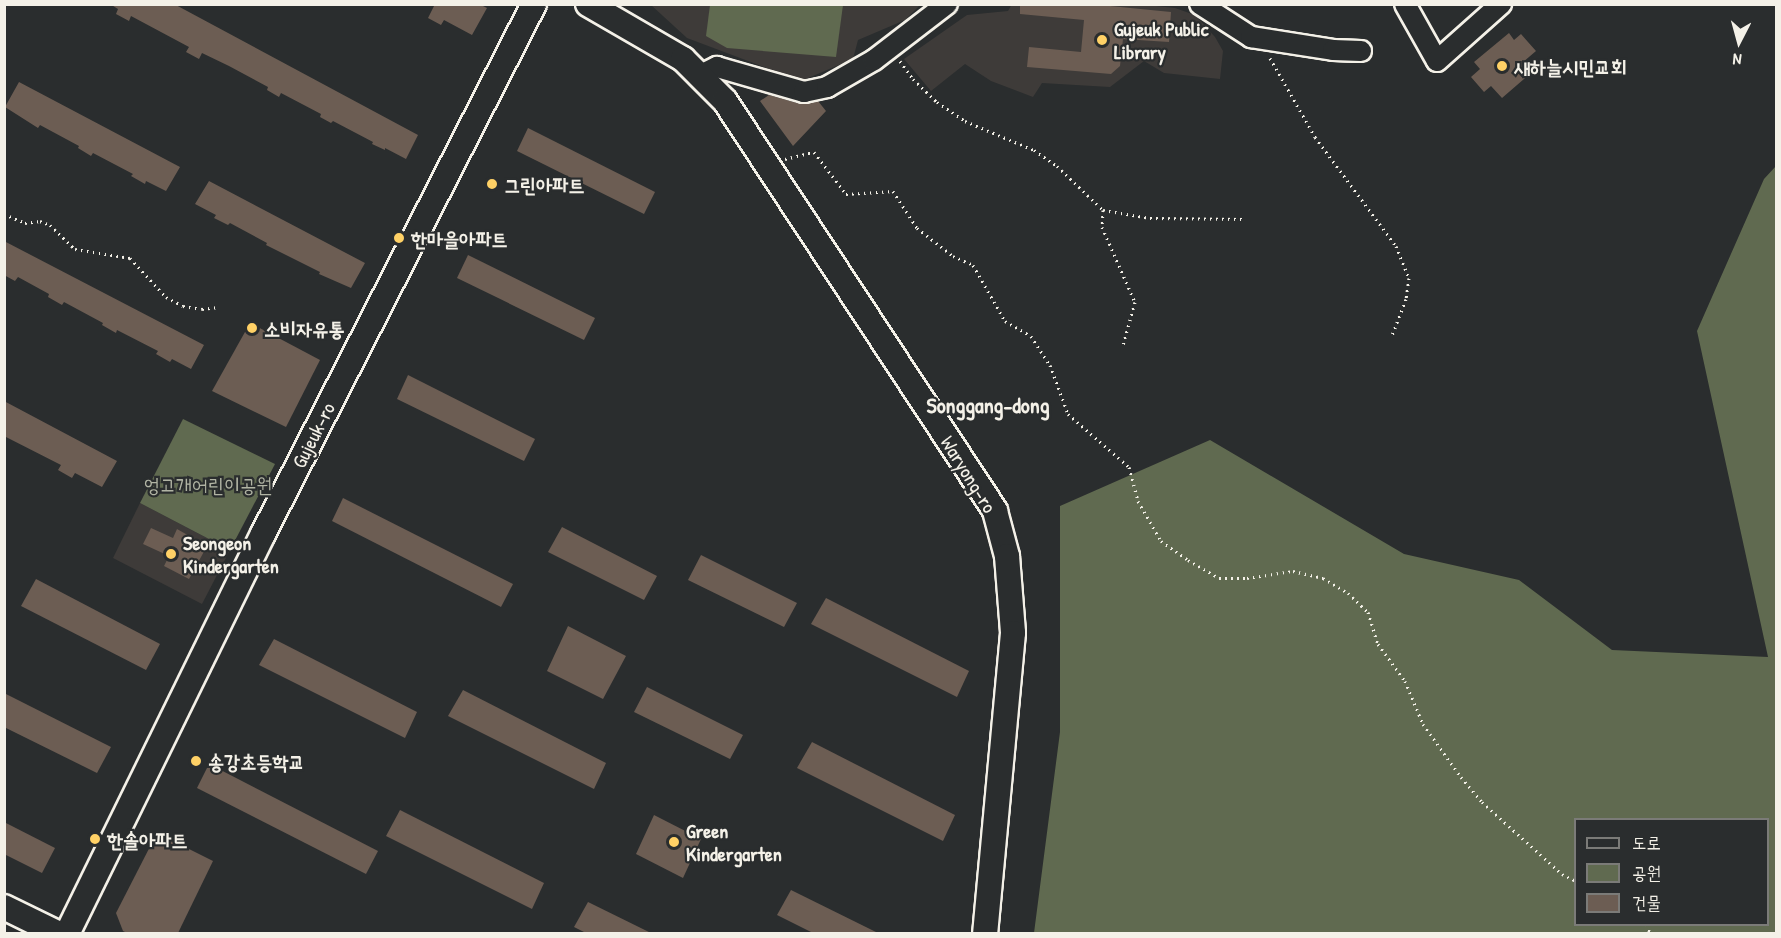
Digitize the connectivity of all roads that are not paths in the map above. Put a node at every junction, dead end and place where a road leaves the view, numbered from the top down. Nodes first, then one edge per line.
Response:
1 (534, 4) edge
2 (588, 4) edge
3 (947, 4) edge
4 (1200, 4) edge
5 (1406, 4) edge
6 (1501, 4) edge
7 (1361, 51) dead end
8 (701, 75) junction
9 (4, 907) edge
10 (59, 933) edge
11 (66, 933) edge
12 (985, 933) edge

1 - 11 main road, Gujeuk-ro
2 - 8 main road, Waryong-ro
3 - 8 street
4 - 7 street
5 - 6 street
8 - 12 main road, Waryong-ro
9 - 10 main road

